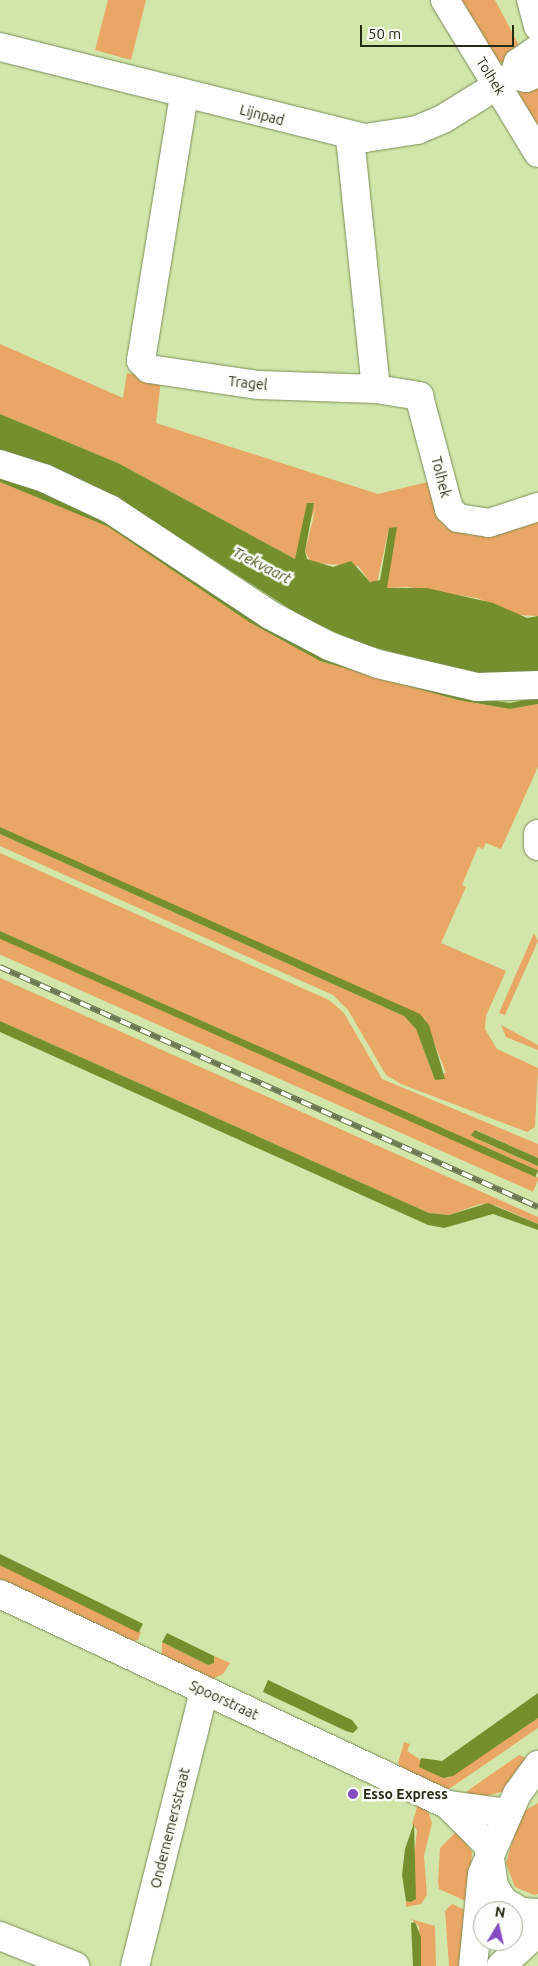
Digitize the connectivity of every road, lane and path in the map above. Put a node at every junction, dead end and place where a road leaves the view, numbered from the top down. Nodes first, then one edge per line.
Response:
1 (445, 0) edge
2 (531, 0) edge
3 (538, 26) edge
4 (538, 49) edge
5 (0, 50) edge
6 (516, 78) edge
7 (184, 95) junction
8 (350, 136) junction
9 (538, 153) edge
10 (376, 389) junction
11 (0, 464) edge
12 (538, 507) edge
13 (538, 685) edge
14 (538, 834) edge
15 (538, 846) edge
16 (0, 1594) edge
17 (204, 1691) junction
18 (533, 1778) edge
19 (448, 1805) junction
20 (508, 1813) junction
21 (490, 1852) junction
22 (538, 1913) edge
23 (538, 1932) edge
24 (0, 1936) edge
25 (75, 1966) edge
26 (135, 1966) edge
27 (473, 1966) edge
28 (501, 1966) edge

1 - 6 street, Tolhek
2 - 3 street
4 - 6 street, Lijnpad
5 - 7 street, Lijnpad
6 - 8 street, Lijnpad
6 - 9 street, Tolhek
7 - 8 street, Lijnpad
7 - 10 street, Tragel
8 - 10 street
10 - 12 street, Tolhek
11 - 13 street
14 - 15 street
16 - 17 street, Spoorstraat
17 - 19 street, Spoorstraat
17 - 26 street, Ondernemersstraat
18 - 20 street
19 - 20 street, Spoorstraat
19 - 21 street, Spoorstraat
20 - 21 street
21 - 22 street
21 - 27 street
23 - 28 street
24 - 25 street

